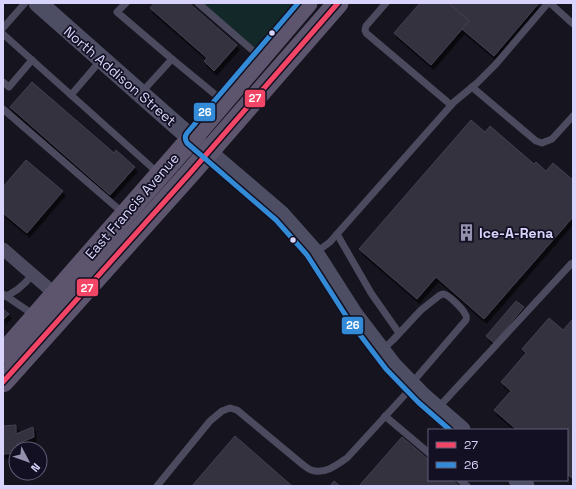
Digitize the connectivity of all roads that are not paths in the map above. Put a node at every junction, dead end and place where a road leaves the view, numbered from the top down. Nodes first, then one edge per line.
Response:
1 (25, 3) edge
2 (38, 3) edge
3 (126, 3) edge
4 (198, 3) edge
5 (307, 3) edge
6 (338, 3) edge
7 (386, 3) edge
8 (549, 3) edge
9 (573, 24) edge
10 (3, 28) edge
11 (3, 34) edge
12 (261, 58) junction
13 (172, 59) junction
14 (32, 60) junction
15 (102, 60) junction
16 (3, 82) edge
17 (472, 87) junction
18 (141, 93) junction
19 (71, 95) junction
20 (223, 101) junction
21 (451, 106) junction
22 (3, 109) edge
23 (573, 116) edge
24 (570, 124) edge
25 (192, 138) junction
26 (207, 152) junction
27 (160, 174) junction
28 (124, 215) junction
29 (337, 234) junction
30 (3, 248) edge
31 (315, 253) junction
32 (573, 263) edge
33 (33, 274) junction
34 (55, 294) junction
35 (4, 295) edge
36 (36, 316) junction
37 (399, 333) junction
38 (381, 351) junction
39 (3, 354) edge
40 (3, 382) edge
41 (412, 385) junction
42 (437, 409) junction
43 (385, 416) junction
44 (460, 429) edge
45 (428, 453) edge
46 (157, 486) edge

1 - 10 lane
2 - 15 street, North Addison Street
3 - 13 lane
4 - 12 lane
5 - 12 main road, East Francis Avenue
6 - 26 main road, East Francis Avenue
7 - 21 lane
8 - 9 lane
8 - 17 lane
11 - 14 lane
12 - 20 main road, East Francis Avenue
13 - 18 lane
13 - 20 lane
14 - 16 lane
14 - 19 lane
15 - 18 street, North Addison Street
15 - 19 lane
17 - 21 lane
17 - 24 lane
18 - 25 street, North Addison Street
19 - 27 lane
20 - 25 main road, East Francis Avenue
21 - 29 lane
22 - 28 lane
23 - 24 lane
25 - 26 street, North Addison Street
25 - 27 main road, East Francis Avenue
26 - 31 street, North Addison Street
26 - 40 main road, East Francis Avenue
27 - 28 main road, East Francis Avenue
28 - 34 main road, East Francis Avenue
29 - 31 lane
29 - 37 lane
30 - 33 street
31 - 38 street, North Addison Street
32 - 42 lane
33 - 34 street
33 - 35 lane
34 - 36 main road, East Francis Avenue
35 - 36 lane
36 - 39 main road, East Francis Avenue
37 - 38 lane
37 - 41 lane
38 - 41 street, North Addison Street
41 - 42 street, North Addison Street
41 - 43 lane
42 - 44 street, North Addison Street
43 - 45 lane
43 - 46 lane

